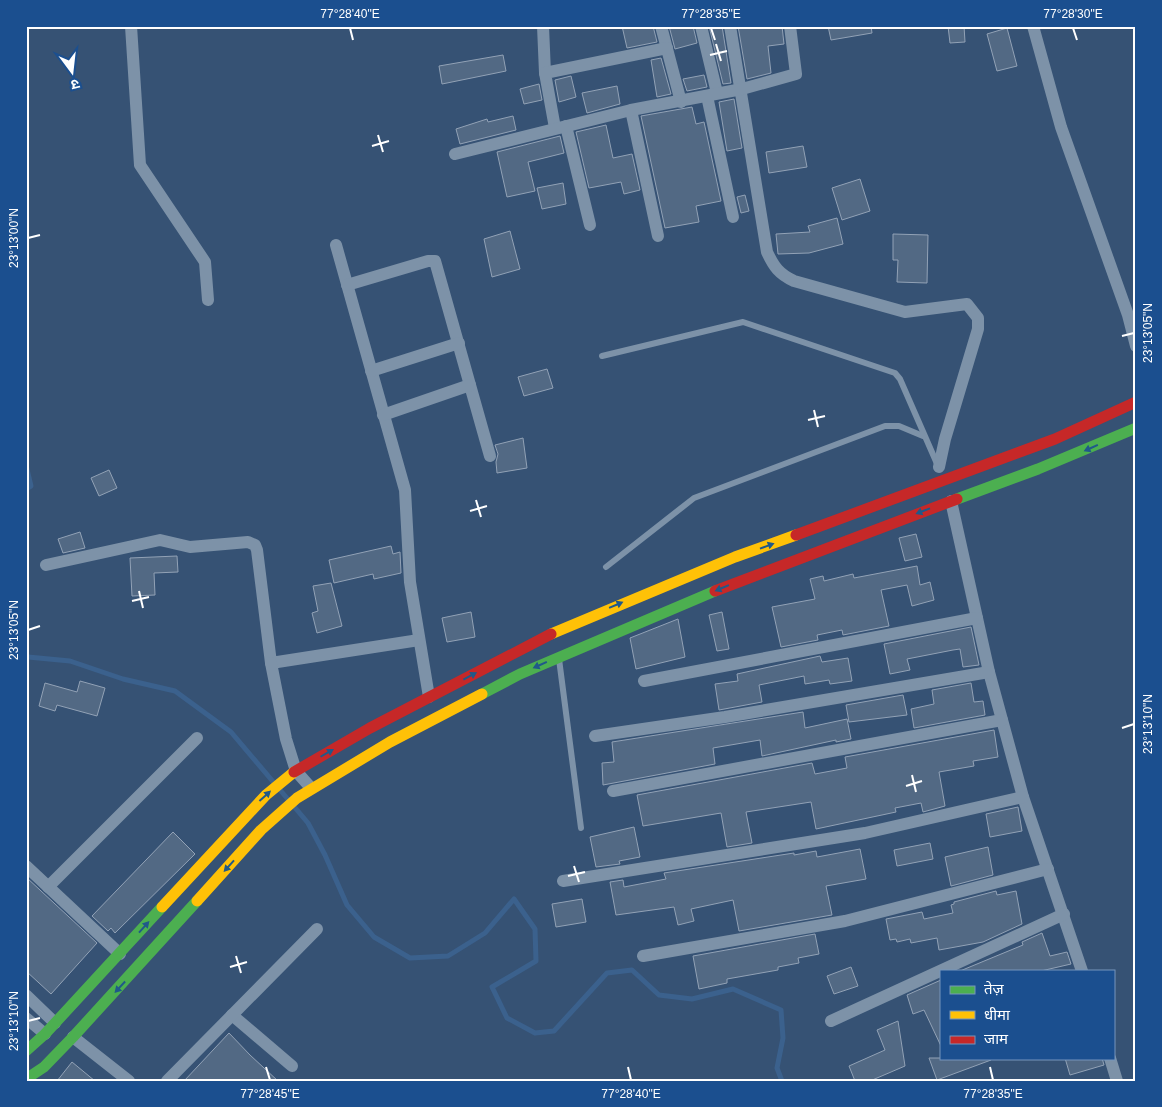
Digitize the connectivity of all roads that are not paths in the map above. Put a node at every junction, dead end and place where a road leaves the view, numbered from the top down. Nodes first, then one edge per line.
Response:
1 (131, 26) edge
2 (543, 26) edge
3 (661, 26) edge
4 (701, 26) edge
5 (730, 26) edge
6 (790, 26) edge
7 (1033, 26) edge
8 (667, 48) junction
9 (545, 73) junction
10 (742, 89) junction
11 (712, 94) junction
12 (681, 102) junction
13 (631, 110) junction
14 (560, 127) junction
15 (455, 154) dead end
16 (733, 217) dead end
17 (590, 225) dead end
18 (658, 236) dead end
19 (336, 245) dead end
20 (347, 285) junction
21 (208, 300) dead end
22 (459, 343) junction
23 (1136, 346) edge
24 (602, 356) dead end
25 (371, 371) junction
26 (470, 385) junction
27 (1136, 402) edge
28 (383, 415) junction
29 (1136, 428) edge
30 (923, 436) junction
31 (490, 456) dead end
32 (939, 467) junction
33 (947, 491) junction
34 (46, 565) dead end
35 (606, 567) dead end
36 (977, 618) junction
37 (419, 640) junction
38 (559, 657) junction
39 (271, 663) junction
40 (989, 672) junction
41 (644, 681) dead end
42 (429, 697) junction
43 (1002, 720) junction
44 (595, 736) dead end
45 (197, 738) dead end
46 (296, 771) junction
47 (311, 788) junction
48 (613, 791) dead end
49 (1023, 797) junction
50 (581, 828) dead end
51 (26, 866) edge
52 (1048, 869) junction
53 (563, 881) dead end
54 (48, 887) junction
55 (1064, 914) junction
56 (317, 929) dead end
57 (120, 954) junction
58 (643, 956) dead end
59 (942, 970) edge
60 (1082, 970) edge
61 (940, 971) edge
62 (26, 995) edge
63 (232, 1015) junction
64 (26, 1018) edge
65 (831, 1021) dead end
66 (55, 1023) junction
67 (45, 1034) junction
68 (73, 1037) junction
69 (26, 1051) edge
70 (1111, 1060) edge
71 (292, 1066) dead end
72 (30, 1079) edge
73 (171, 1079) edge
74 (129, 1081) edge
75 (1117, 1081) edge

1 - 21 street
2 - 9 street
3 - 8 street
4 - 11 street
5 - 10 street
6 - 10 street
7 - 23 street
8 - 9 street
8 - 12 street
9 - 14 street
10 - 11 street
10 - 32 street
11 - 12 street
11 - 16 street
12 - 13 street
13 - 14 street
13 - 18 street
14 - 15 street
14 - 17 street
19 - 20 street
20 - 22 street
20 - 25 street
22 - 25 street
22 - 26 street
24 - 30 lane
25 - 28 street
26 - 28 street
26 - 31 street
27 - 33 main road
28 - 37 street
29 -> 33 main road
30 - 32 lane
30 - 35 lane
32 - 33 lane
33 - 36 street
33 -> 38 main road
42 -> 33 main road
34 - 39 street
36 - 40 street
36 - 41 street
37 - 39 street
37 - 42 street
38 -> 47 main road
38 - 50 lane
39 - 46 street
40 - 43 street
40 - 44 street
46 -> 42 main road
43 - 48 street
43 - 49 street
45 - 54 street
46 - 47 street
57 -> 46 main road
47 -> 68 main road
49 - 52 street
49 - 53 street
51 - 54 street
52 - 55 street
52 - 58 street
54 - 57 street
55 - 59 street
55 - 60 street
56 - 63 street
57 - 66 main road
61 - 65 street
62 - 66 street
63 - 71 street
63 - 73 street
64 - 67 street
66 - 67 main road
67 - 69 main road
68 - 72 main road
68 - 74 street
70 - 75 street

